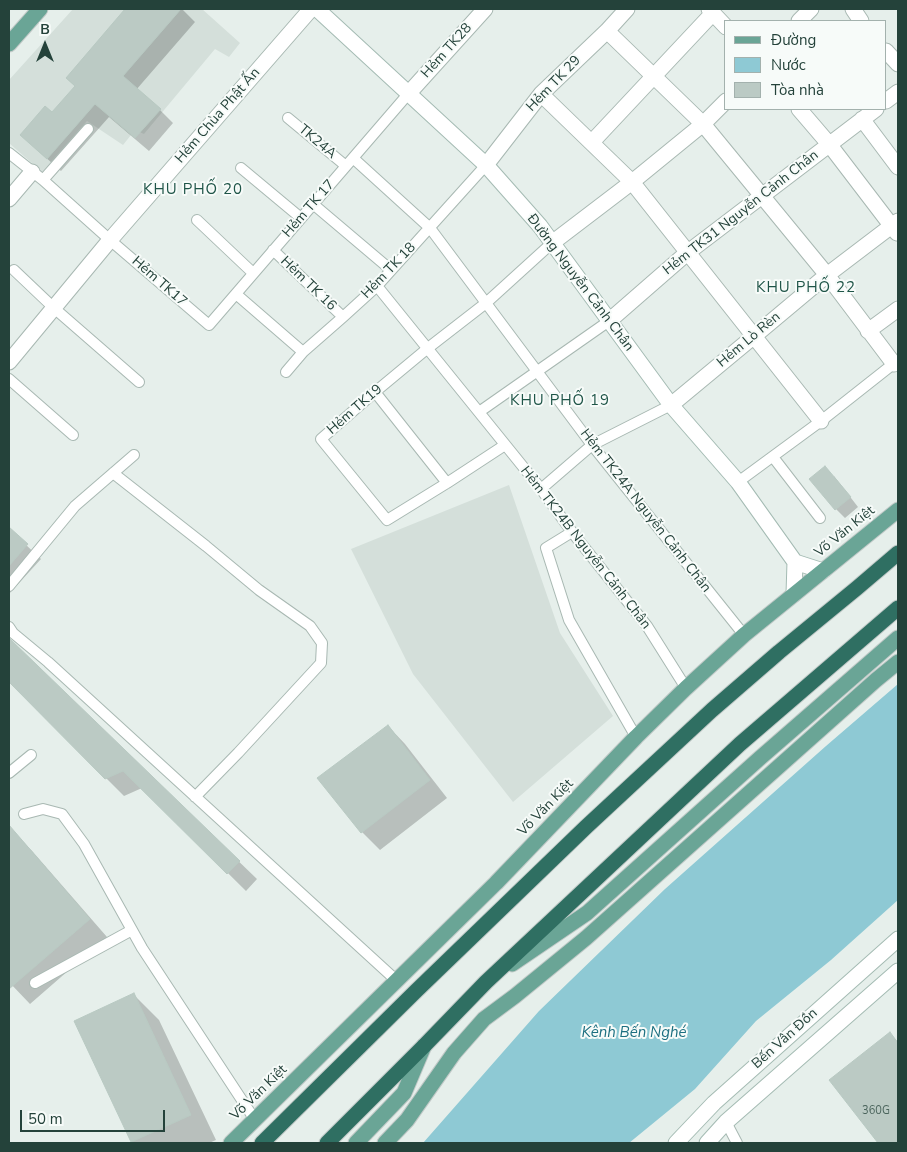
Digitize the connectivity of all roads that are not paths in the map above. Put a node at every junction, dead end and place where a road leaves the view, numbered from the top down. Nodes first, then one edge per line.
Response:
1 (40, 9) edge
2 (311, 9) edge
3 (316, 9) edge
4 (485, 9) edge
5 (627, 9) edge
6 (811, 9) edge
7 (852, 9) edge
8 (713, 10) edge
9 (801, 20) edge
10 (859, 20) edge
11 (724, 24) edge
12 (607, 32) junction
13 (9, 44) edge
14 (654, 76) junction
15 (898, 92) edge
16 (409, 93) junction
17 (541, 94) junction
18 (887, 100) edge
19 (724, 103) edge
20 (800, 110) edge
21 (875, 110) edge
22 (288, 118) dead end
23 (862, 119) junction
24 (703, 124) junction
25 (88, 129) dead end
26 (592, 142) junction
27 (829, 144) junction
28 (9, 153) edge
29 (349, 162) junction
30 (486, 165) junction
31 (898, 167) edge
32 (241, 168) dead end
33 (38, 176) junction
34 (632, 182) junction
35 (762, 196) junction
36 (9, 198) edge
37 (313, 204) junction
38 (301, 218) junction
39 (197, 220) dead end
40 (896, 227) edge
41 (430, 228) junction
42 (110, 240) junction
43 (552, 243) junction
44 (273, 250) junction
45 (688, 253) junction
46 (14, 270) dead end
47 (391, 270) junction
48 (253, 273) junction
49 (827, 275) junction
50 (377, 286) junction
51 (236, 294) junction
52 (486, 303) junction
53 (54, 308) junction
54 (898, 309) edge
55 (343, 317) junction
56 (609, 320) junction
57 (209, 325) joint
58 (868, 331) junction
59 (753, 337) junction
60 (428, 348) junction
61 (303, 352) junction
62 (9, 362) edge
63 (896, 362) edge
64 (537, 371) junction
65 (286, 372) dead end
66 (9, 379) edge
67 (139, 382) dead end
68 (375, 392) junction
69 (671, 405) junction
70 (479, 412) junction
71 (821, 421) junction
72 (73, 436) dead end
73 (504, 445) junction
74 (592, 445) junction
75 (134, 455) dead end
76 (773, 457) junction
77 (113, 473) junction
78 (738, 482) junction
79 (447, 484) junction
80 (541, 489) junction
81 (898, 510) edge
82 (820, 518) dead end
83 (572, 532) junction
84 (898, 553) edge
85 (795, 562) junction
86 (823, 571) junction
87 (9, 586) edge
88 (794, 594) junction
89 (898, 608) edge
90 (9, 627) edge
91 (744, 635) junction
92 (898, 638) edge
93 (898, 662) edge
94 (686, 688) junction
95 (636, 737) junction
96 (31, 755) dead end
97 (9, 773) edge
98 (195, 797) junction
99 (24, 814) dead end
100 (132, 930) junction
101 (898, 939) edge
102 (898, 971) edge
103 (397, 981) junction
104 (486, 982) junction
105 (35, 983) dead end
106 (424, 1046) junction
107 (454, 1053) junction
108 (404, 1093) junction
109 (714, 1103) junction
110 (255, 1120) junction
111 (726, 1122) junction
112 (231, 1143) edge
113 (262, 1143) edge
114 (327, 1143) edge
115 (356, 1143) edge
116 (385, 1143) edge
117 (676, 1143) edge
118 (707, 1143) edge
119 (737, 1143) edge

1 - 13 main road
2 - 42 street, Hẻm Chùa Phật Ấn
3 - 16 street, Đường Nguyễn Cảnh Chân
4 - 16 street, Hẻm TK28
5 - 12 street, Hẻm TK 29
6 - 9 street
7 - 10 street
8 - 11 street
8 - 14 street
12 - 14 street
12 - 17 street, Hẻm TK 29
14 - 24 street
14 - 26 street
15 - 18 street
16 - 29 lane, Hẻm TK 17
16 - 30 street, Đường Nguyễn Cảnh Chân
17 - 26 street
17 - 30 street, Hẻm TK 29
19 - 24 street
20 - 27 street
21 - 23 street, Hẻm TK31 Nguyễn Cảnh Chân
22 - 29 lane, TK24A
23 - 27 street, Hẻm TK31 Nguyễn Cảnh Chân
23 - 31 street
24 - 34 street
24 - 35 street
25 - 33 lane
26 - 34 street
27 - 35 street, Hẻm TK31 Nguyễn Cảnh Chân
27 - 40 street
28 - 33 lane, Hẻm TK17
29 - 37 lane, Hẻm TK 17
29 - 41 lane, Hẻm TK24A Nguyễn Cảnh Chân
30 - 41 lane, Hẻm TK 18
30 - 43 street, Đường Nguyễn Cảnh Chân
32 - 38 lane
33 - 36 street
33 - 42 lane, Hẻm TK17
34 - 43 street
34 - 45 street
35 - 45 street, Hẻm TK31 Nguyễn Cảnh Chân
35 - 49 street
37 - 38 lane, Hẻm TK 17
37 - 47 lane
38 - 44 lane, Hẻm TK 17
39 - 48 lane
40 - 49 street, Hẻm Lò Rèn
41 - 47 lane, Hẻm TK 18
41 - 52 lane, Hẻm TK24A Nguyễn Cảnh Chân
42 - 53 street, Hẻm Chùa Phật Ấn
42 - 57 lane, Hẻm TK17
43 - 52 lane, Hẻm TK19
43 - 56 street, Đường Nguyễn Cảnh Chân
44 - 48 lane, Hẻm TK 17
44 - 55 lane, Hẻm TK 16
45 - 56 street, Hẻm TK31 Nguyễn Cảnh Chân
45 - 59 street
46 - 53 lane
47 - 50 lane, Hẻm TK 18
48 - 51 lane, Hẻm TK 17
49 - 58 street
49 - 59 street, Hẻm Lò Rèn
50 - 55 lane, Hẻm TK 18
50 - 60 lane, Hẻm TK24B Nguyễn Cảnh Chân
51 - 57 lane, Hẻm TK 17
51 - 61 lane
52 - 60 lane, Hẻm TK19
52 - 64 lane, Hẻm TK24A Nguyễn Cảnh Chân
53 - 62 street, Hẻm Chùa Phật Ấn
53 - 67 lane
54 - 58 street
55 - 61 lane, Hẻm TK 18
56 - 64 lane
56 - 69 street, Đường Nguyễn Cảnh Chân
58 - 63 street
59 - 69 street, Hẻm Lò Rèn
59 - 71 street
60 - 68 lane, Hẻm TK19
60 - 70 lane, Hẻm TK24B Nguyễn Cảnh Chân
61 - 65 lane, Hẻm TK 18
63 - 71 lane
64 - 70 lane
64 - 74 lane, Hẻm TK24A Nguyễn Cảnh Chân
66 - 72 lane
68 - 79 lane
68 - 79 lane, Hẻm TK19
69 - 74 lane
69 - 78 street, Đường Nguyễn Cảnh Chân
70 - 73 lane, Hẻm TK24B Nguyễn Cảnh Chân
71 - 76 lane
73 - 79 lane, Hẻm TK19
73 - 80 lane, Hẻm TK24B Nguyễn Cảnh Chân
74 - 80 lane
74 - 91 lane, Hẻm TK24A Nguyễn Cảnh Chân
75 - 77 lane
76 - 78 lane
76 - 82 lane
77 - 87 lane
77 - 98 lane
78 - 85 street, Đường Nguyễn Cảnh Chân
80 - 83 lane, Hẻm TK24B Nguyễn Cảnh Chân
81 - 86 main road, Võ Văn Kiệt
83 - 94 lane, Hẻm TK24B Nguyễn Cảnh Chân
83 - 95 lane
84 - 113 highway
85 - 86 street
85 - 88 street
86 - 88 main road, Võ Văn Kiệt
88 - 91 main road, Võ Văn Kiệt
89 - 104 highway
90 - 98 lane
91 - 94 main road, Võ Văn Kiệt
92 - 104 main road
93 - 107 main road
94 - 95 main road, Võ Văn Kiệt
95 - 103 main road, Võ Văn Kiệt
96 - 97 lane
98 - 103 lane
99 - 100 lane
100 - 105 lane
100 - 110 lane
101 - 109 street, Bến Vân Đồn
102 - 111 street, Bến Vân Đồn
103 - 110 main road, Võ Văn Kiệt
104 - 106 highway
106 - 108 main road
106 - 114 highway
107 - 108 main road
107 - 116 main road
108 - 115 main road
109 - 111 street
109 - 117 street, Bến Vân Đồn
110 - 112 main road, Võ Văn Kiệt
111 - 118 street, Bến Vân Đồn
111 - 119 lane

